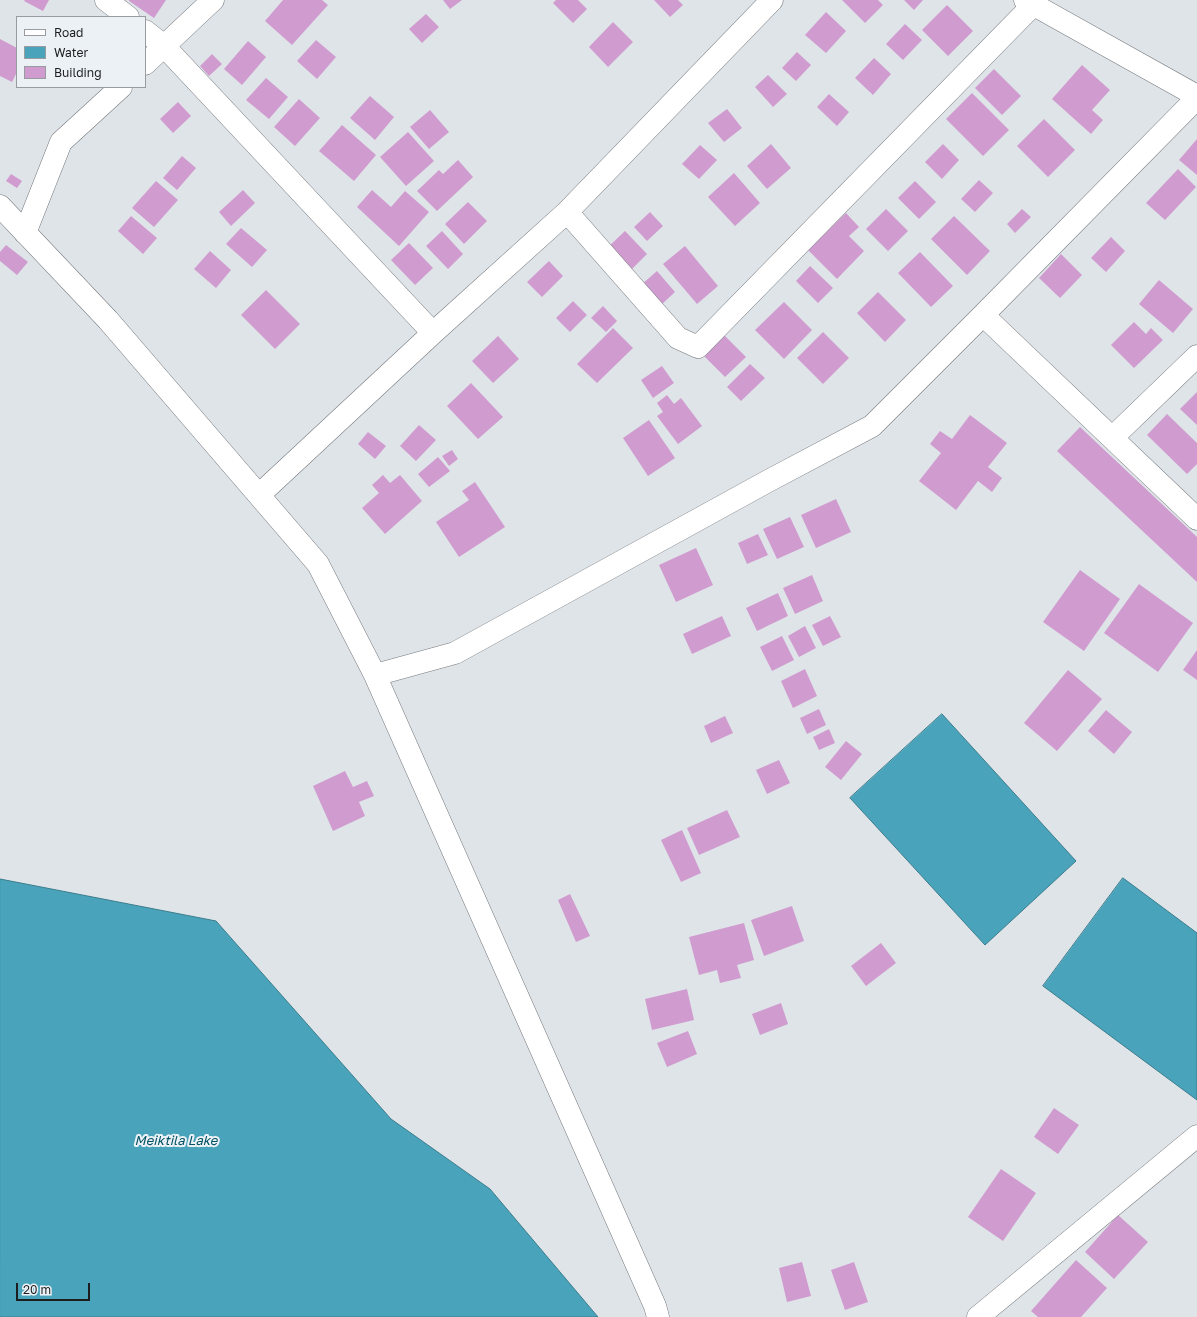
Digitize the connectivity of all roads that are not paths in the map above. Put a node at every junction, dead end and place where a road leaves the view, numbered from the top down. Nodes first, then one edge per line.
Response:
1 (106, 0) edge
2 (213, 0) edge
3 (772, 0) edge
4 (1030, 2) edge
5 (127, 16) edge
6 (146, 32) edge
7 (164, 46) junction
8 (146, 63) edge
9 (120, 88) edge
10 (1197, 97) edge
11 (0, 206) edge
12 (567, 212) junction
13 (25, 233) junction
14 (984, 315) junction
15 (432, 333) junction
16 (1197, 356) edge
17 (1112, 438) junction
18 (259, 495) junction
19 (1197, 519) edge
20 (375, 675) junction
21 (1197, 1136) edge
22 (658, 1317) edge
23 (978, 1317) edge

1 - 5 street
2 - 7 street
3 - 12 street
4 - 10 street
4 - 12 street
6 - 7 street
7 - 8 street
7 - 15 street
9 - 13 street
10 - 14 street
11 - 13 street
12 - 15 street
13 - 18 street
14 - 17 street
14 - 20 street
15 - 18 street
16 - 17 street
17 - 19 street
18 - 20 street
20 - 22 street
21 - 23 street

